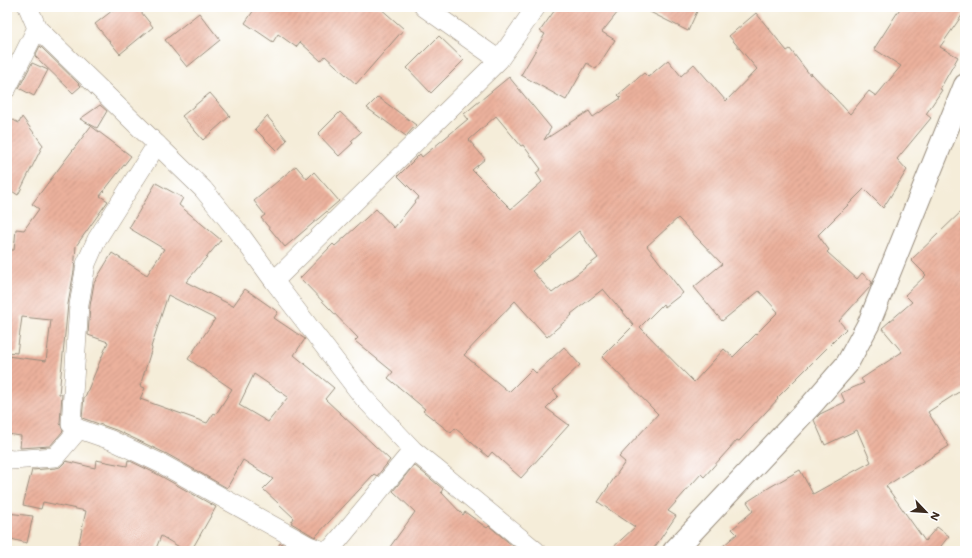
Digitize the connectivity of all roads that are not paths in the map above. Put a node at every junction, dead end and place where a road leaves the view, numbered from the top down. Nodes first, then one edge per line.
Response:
1 (28, 7) edge
2 (424, 7) edge
3 (536, 7) edge
4 (37, 28) junction
5 (500, 60) junction
6 (965, 85) edge
7 (7, 88) edge
8 (157, 144) junction
9 (274, 281) junction
10 (79, 429) junction
11 (413, 450) junction
12 (7, 459) edge
13 (536, 551) edge
14 (674, 551) edge

1 - 4 street
2 - 5 street
3 - 5 street
4 - 7 street
4 - 8 street
5 - 9 street
6 - 14 street
8 - 9 street
8 - 10 street
9 - 11 street
10 - 11 street
10 - 12 street
11 - 13 street

